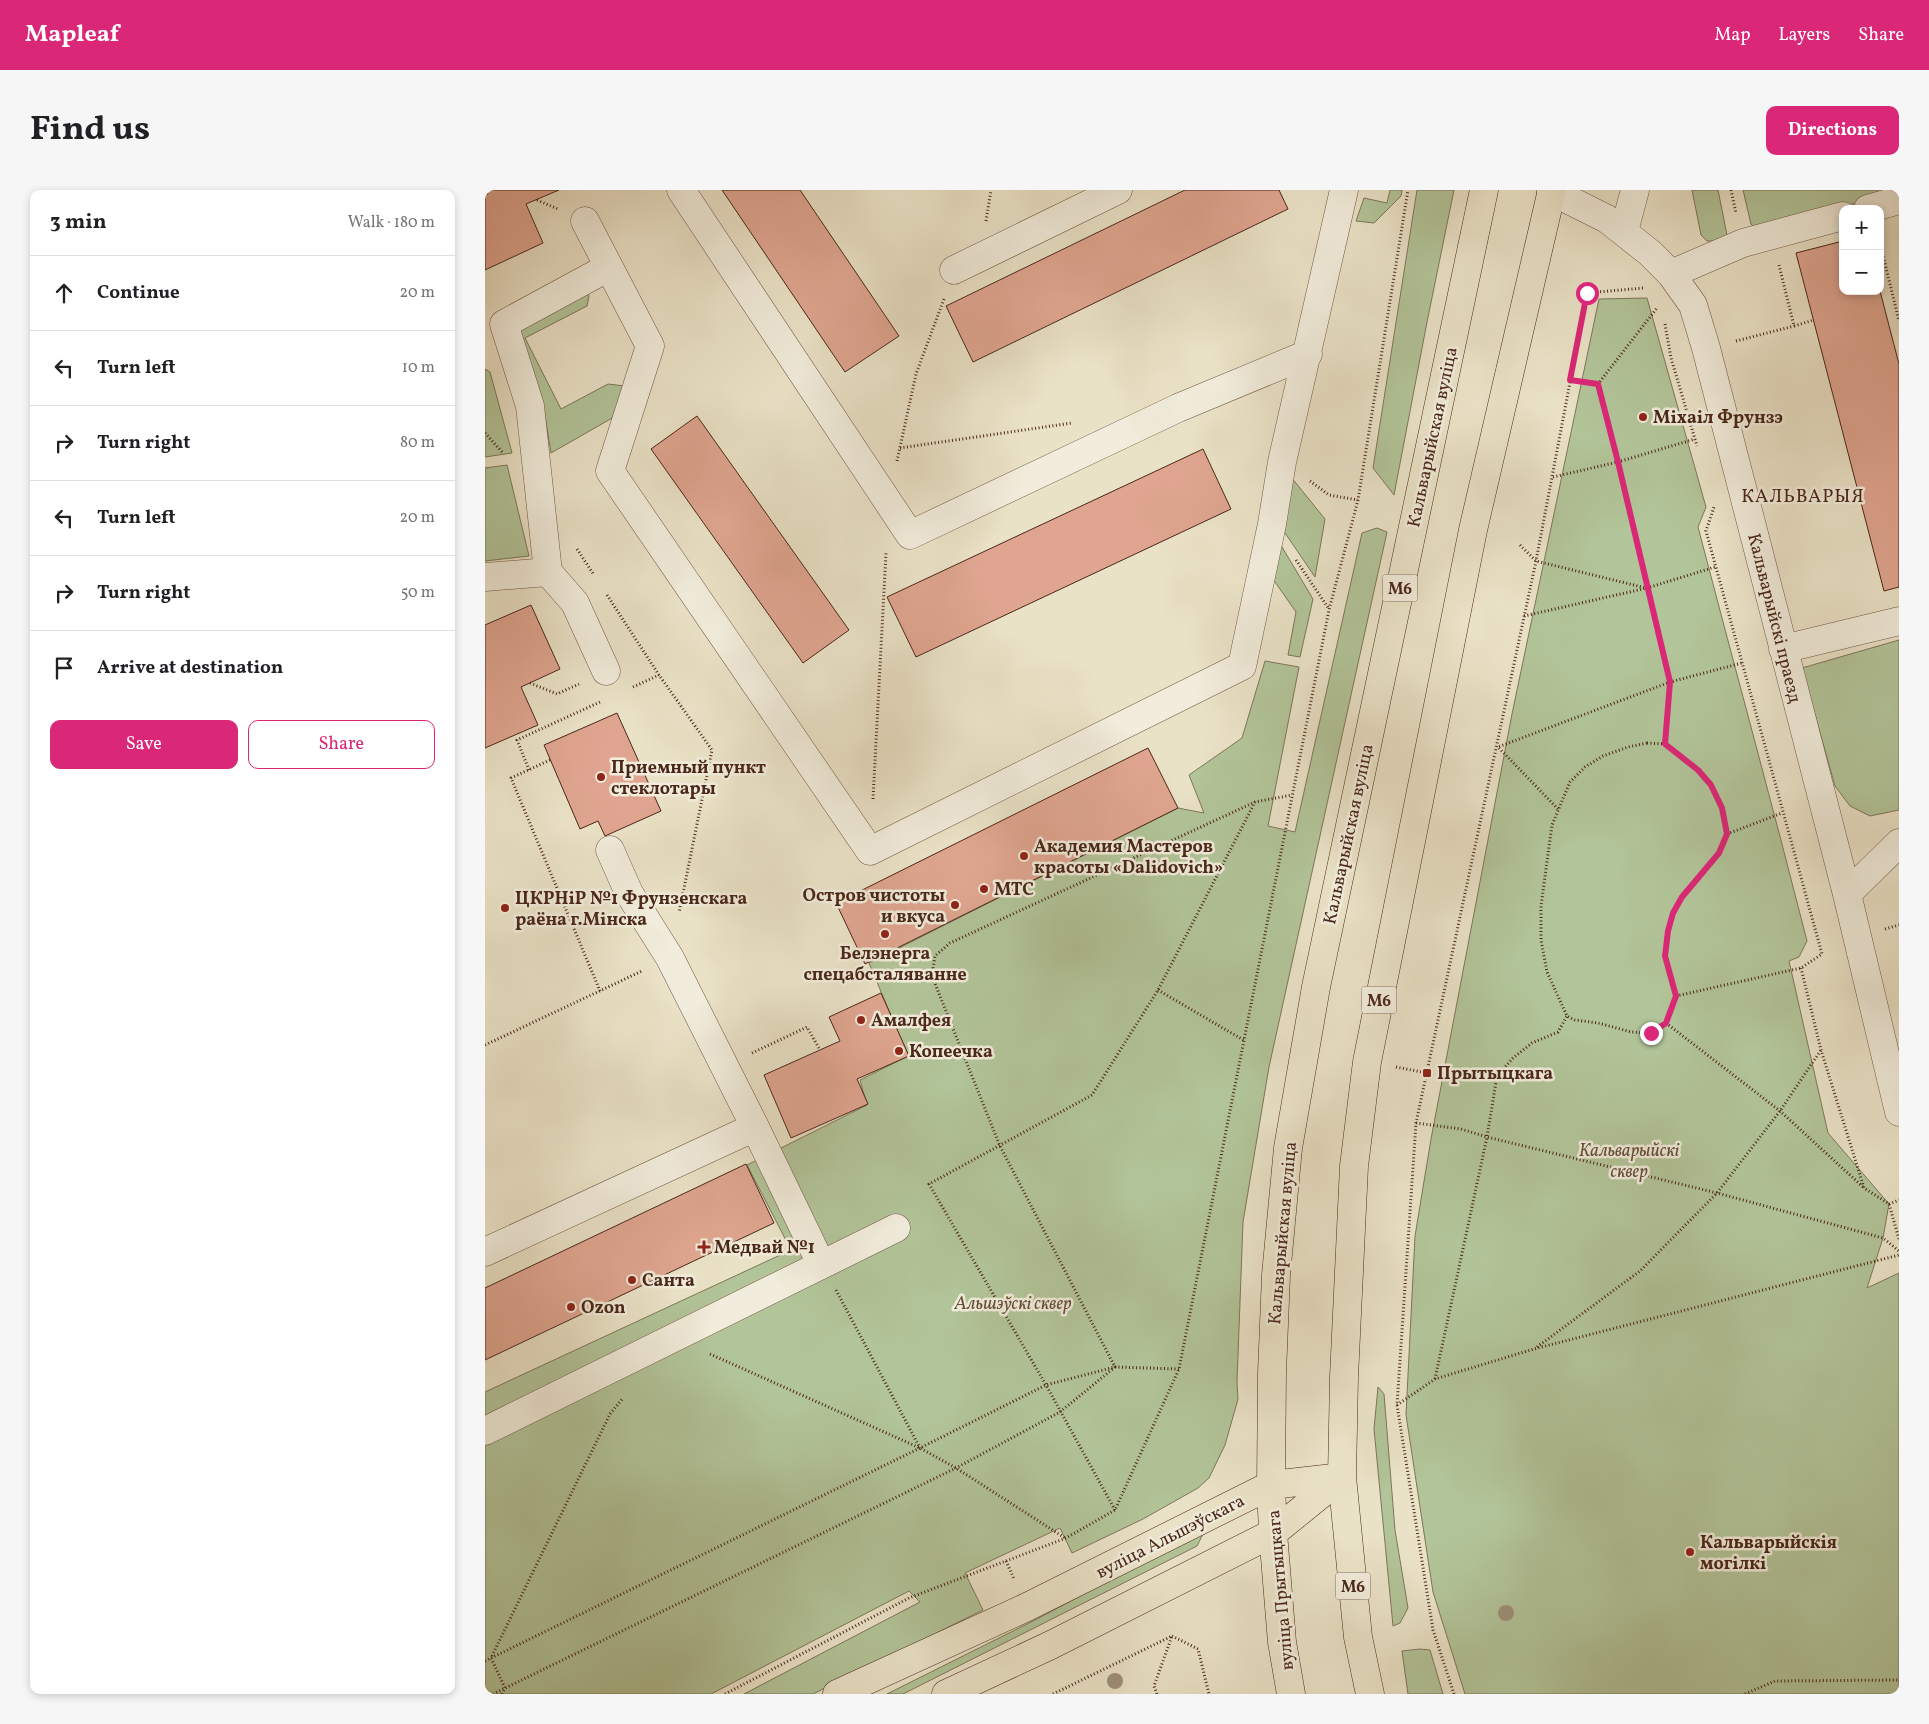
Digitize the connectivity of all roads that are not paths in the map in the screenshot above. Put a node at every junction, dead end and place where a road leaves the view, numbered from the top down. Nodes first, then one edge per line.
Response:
1 (681, 190) edge
2 (1118, 190) edge
3 (1344, 190) edge
4 (1484, 190) edge
5 (1548, 190) edge
6 (1635, 190) edge
7 (1899, 200) edge
8 (1882, 205) edge
9 (1839, 217) edge
10 (585, 220) dead end
11 (1624, 230) junction
12 (609, 267) junction
13 (955, 270) dead end
14 (1660, 281) junction
15 (494, 321) edge
16 (1308, 354) junction
17 (548, 572) junction
18 (485, 577) edge
19 (1899, 621) edge
20 (1783, 649) junction
21 (606, 671) road end
22 (1899, 843) edge
23 (610, 850) dead end
24 (1847, 894) junction
25 (1899, 1112) edge
26 (755, 1127) junction
27 (896, 1228) dead end
28 (485, 1252) edge
29 (821, 1264) junction
30 (485, 1431) edge
31 (1342, 1477) junction
32 (1271, 1485) junction
33 (1273, 1533) junction
34 (837, 1694) edge
35 (946, 1694) edge
36 (1291, 1694) edge
37 (1370, 1694) edge

1 - 16 street
2 - 13 street
3 - 16 street
4 - 32 main road, Кальварыйская вуліца / М6
5 - 11 street, Кальварыйскі праезд
5 - 31 main road, М6
6 - 11 street
7 - 8 street
9 - 14 street
10 - 12 street
11 - 14 street, Кальварыйскі праезд
12 - 15 street
12 - 16 street
14 - 20 street, Кальварыйскі праезд
15 - 17 street
17 - 18 street
17 - 21 street
19 - 20 street
20 - 24 street, Кальварыйскі праезд
22 - 24 street
23 - 26 street
24 - 25 street, Кальварыйскі праезд
26 - 28 street
26 - 29 street
27 - 29 street
29 - 30 street
31 - 32 main road, вуліца Альшэўскага
31 - 33 main road
31 - 37 main road, М6
32 - 33 main road, вуліца Прытыцкага / М6
32 - 34 main road, вуліца Альшэўскага
33 - 35 main road
33 - 36 main road, вуліца Прытыцкага / М6

